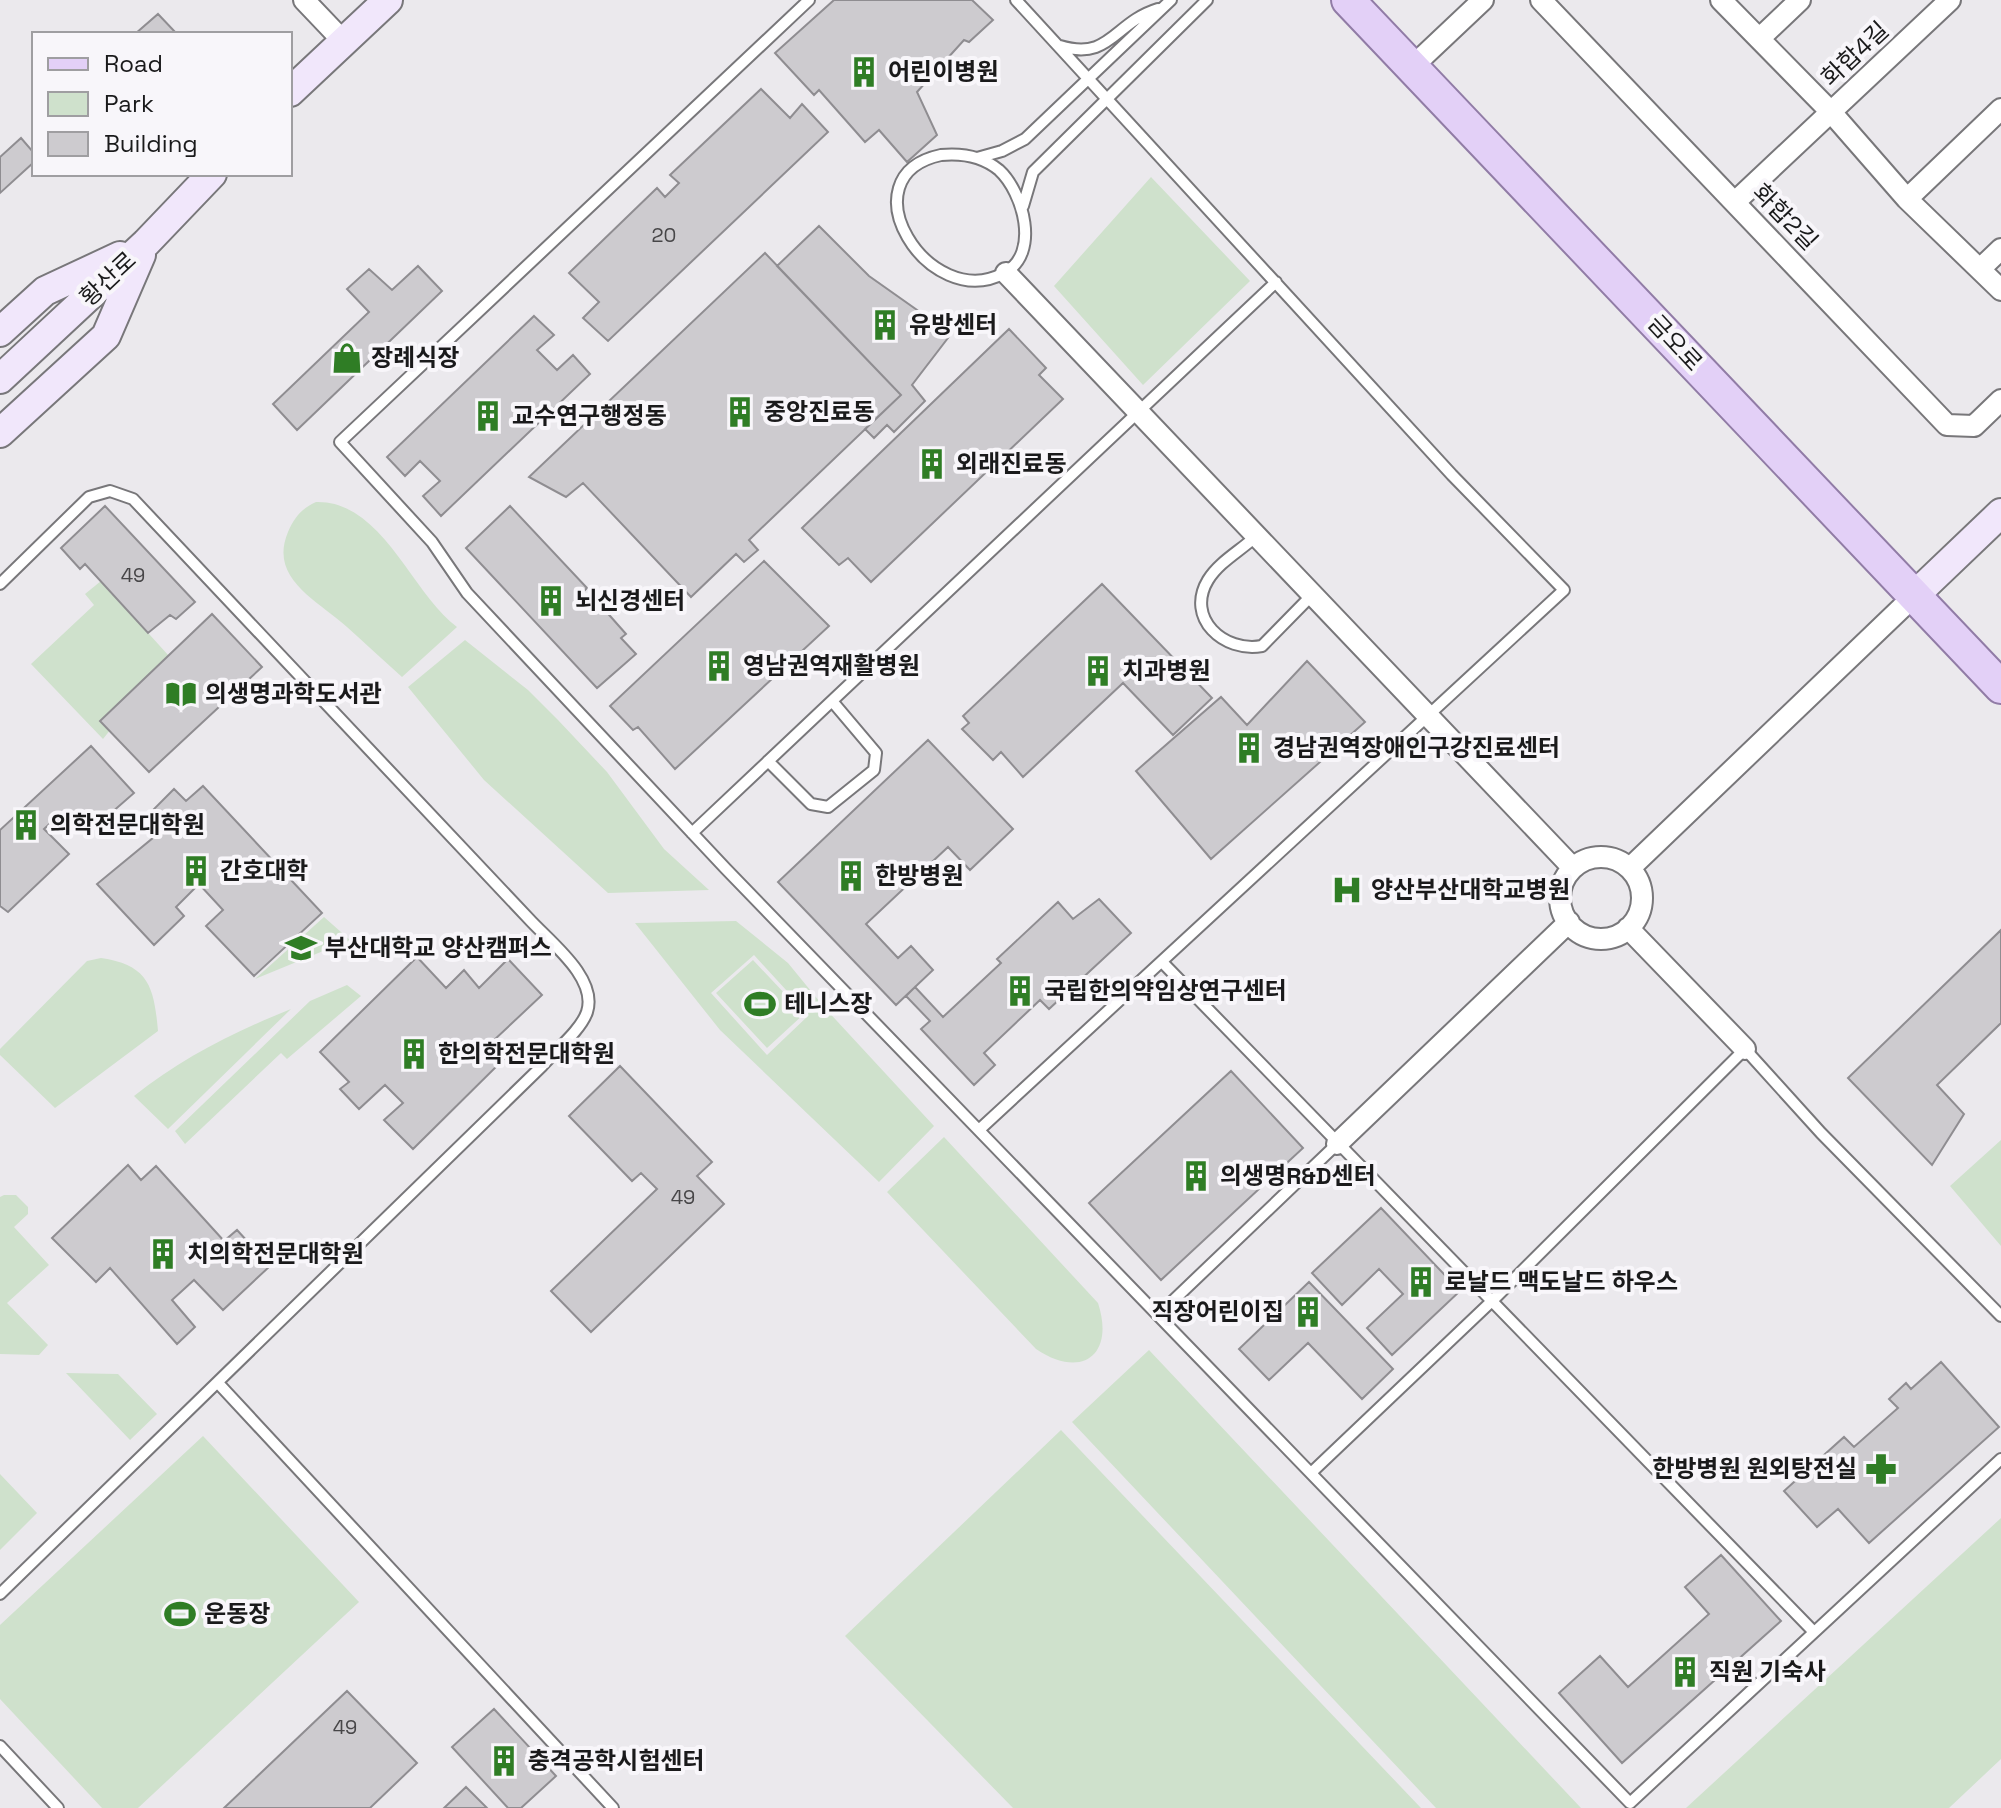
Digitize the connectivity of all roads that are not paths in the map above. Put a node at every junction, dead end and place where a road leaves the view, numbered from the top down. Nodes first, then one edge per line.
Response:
1 (304, 0) edge
2 (388, 0) edge
3 (809, 0) edge
4 (1016, 0) edge
5 (1207, 0) edge
6 (1348, 0) edge
7 (1483, 0) edge
8 (1541, 0) edge
9 (1721, 0) edge
10 (1800, 0) edge
11 (1950, 0) edge
12 (1167, 3) edge
13 (1760, 38) junction
14 (343, 41) junction
15 (1058, 46) junction
16 (1412, 67) junction
17 (1088, 78) junction
18 (294, 87) edge
19 (1107, 99) junction
20 (2001, 109) edge
21 (1831, 112) junction
22 (977, 158) junction
23 (210, 176) edge
24 (1907, 199) junction
25 (1735, 202) junction
26 (1022, 208) junction
27 (146, 243) junction
28 (2001, 249) edge
29 (1980, 269) junction
30 (1006, 273) junction
31 (1276, 282) junction
32 (2001, 290) edge
33 (0, 332) edge
34 (0, 379) edge
35 (2001, 400) edge
36 (1135, 412) junction
37 (0, 433) edge
38 (2001, 513) edge
39 (1255, 537) junction
40 (0, 584) edge
41 (1312, 595) junction
42 (1914, 596) junction
43 (2001, 687) edge
44 (832, 701) junction
45 (1428, 716) junction
46 (768, 761) junction
47 (692, 833) junction
48 (1573, 868) junction
49 (1630, 868) junction
50 (1569, 922) junction
51 (1628, 928) junction
52 (1163, 963) junction
53 (1745, 1049) junction
54 (980, 1129) junction
55 (1337, 1144) junction
56 (1493, 1300) junction
57 (1158, 1315) junction
58 (2001, 1316) edge
59 (218, 1383) junction
60 (2001, 1459) edge
61 (1312, 1472) junction
62 (0, 1594) edge
63 (1813, 1631) junction
64 (0, 1746) edge
65 (58, 1808) edge
66 (613, 1808) edge

1 - 14 street
2 - 14 main road
3 - 47 lane
4 - 15 lane
5 - 19 lane
6 - 16 main road, 금오로
7 - 16 street
8 - 25 street, 화합2길
9 - 13 street, 화합4길
10 - 13 street
11 - 21 street, 화합4길
12 - 15 lane
12 - 17 lane
13 - 21 street, 화합4길
14 - 18 main road
15 - 17 lane
16 - 42 main road, 금오로
17 - 19 lane
17 - 22 lane
19 - 26 lane
19 - 31 lane
20 - 24 street
21 - 24 street, 화합4길
21 - 25 street
22 - 26 lane
22 - 30 lane
23 - 27 main road, 황산로
24 - 29 street, 화합4길
25 - 35 street, 화합2길
26 - 30 lane
27 - 33 main road
27 - 34 main road, 황산로
27 - 37 main road
28 - 29 street
29 - 32 street, 화합4길
30 - 36 street
31 - 36 lane
31 - 45 lane
36 - 39 street
36 - 44 lane
38 - 42 main road
39 - 41 street
39 - 41 lane
40 - 59 lane
41 - 45 street
42 - 43 main road, 금오로
42 - 49 street
44 - 46 lane
44 - 46 lane
45 - 48 street
45 - 52 lane
46 - 47 lane
47 - 54 lane
48 - 49 street
48 - 50 street
49 - 51 street
50 - 51 street
50 - 55 street
51 - 53 street
52 - 54 lane
52 - 55 lane
53 - 56 lane
53 - 58 lane
54 - 57 lane
55 - 56 lane
55 - 57 lane
56 - 61 lane
56 - 63 lane
57 - 61 lane
59 - 62 lane
59 - 66 lane
60 - 63 lane
61 - 63 lane
64 - 65 lane

